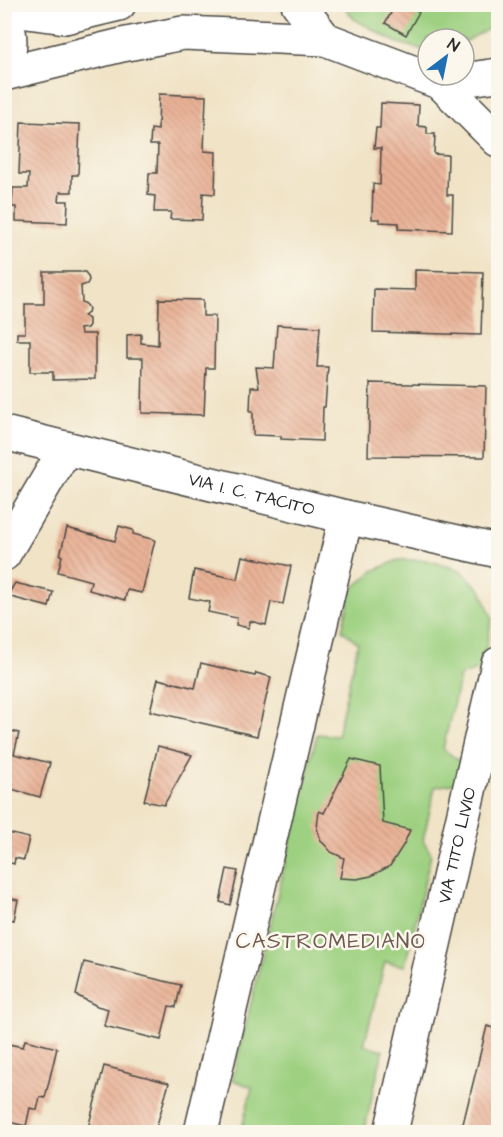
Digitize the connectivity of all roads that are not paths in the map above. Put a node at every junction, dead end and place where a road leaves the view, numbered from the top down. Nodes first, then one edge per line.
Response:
1 (119, 4) edge
2 (298, 4) edge
3 (4, 9) edge
4 (4, 17) edge
5 (325, 39) junction
6 (4, 65) edge
7 (4, 74) edge
8 (416, 74) edge
9 (498, 75) edge
10 (476, 78) edge
11 (444, 87) edge
12 (498, 140) edge
13 (4, 433) edge
14 (66, 448) junction
15 (346, 517) junction
16 (498, 551) edge
17 (4, 554) edge
18 (498, 664) edge
19 (201, 1132) edge
20 (391, 1132) edge

1 - 3 street
2 - 5 street
4 - 6 street
5 - 7 street
5 - 8 street
9 - 10 street
11 - 12 street
13 - 14 street, VIA I. C. TACITO
14 - 15 street, VIA I. C. TACITO
14 - 17 street
15 - 16 street, VIA I. C. TACITO
15 - 19 street
18 - 20 street, VIA TITO LIVIO

